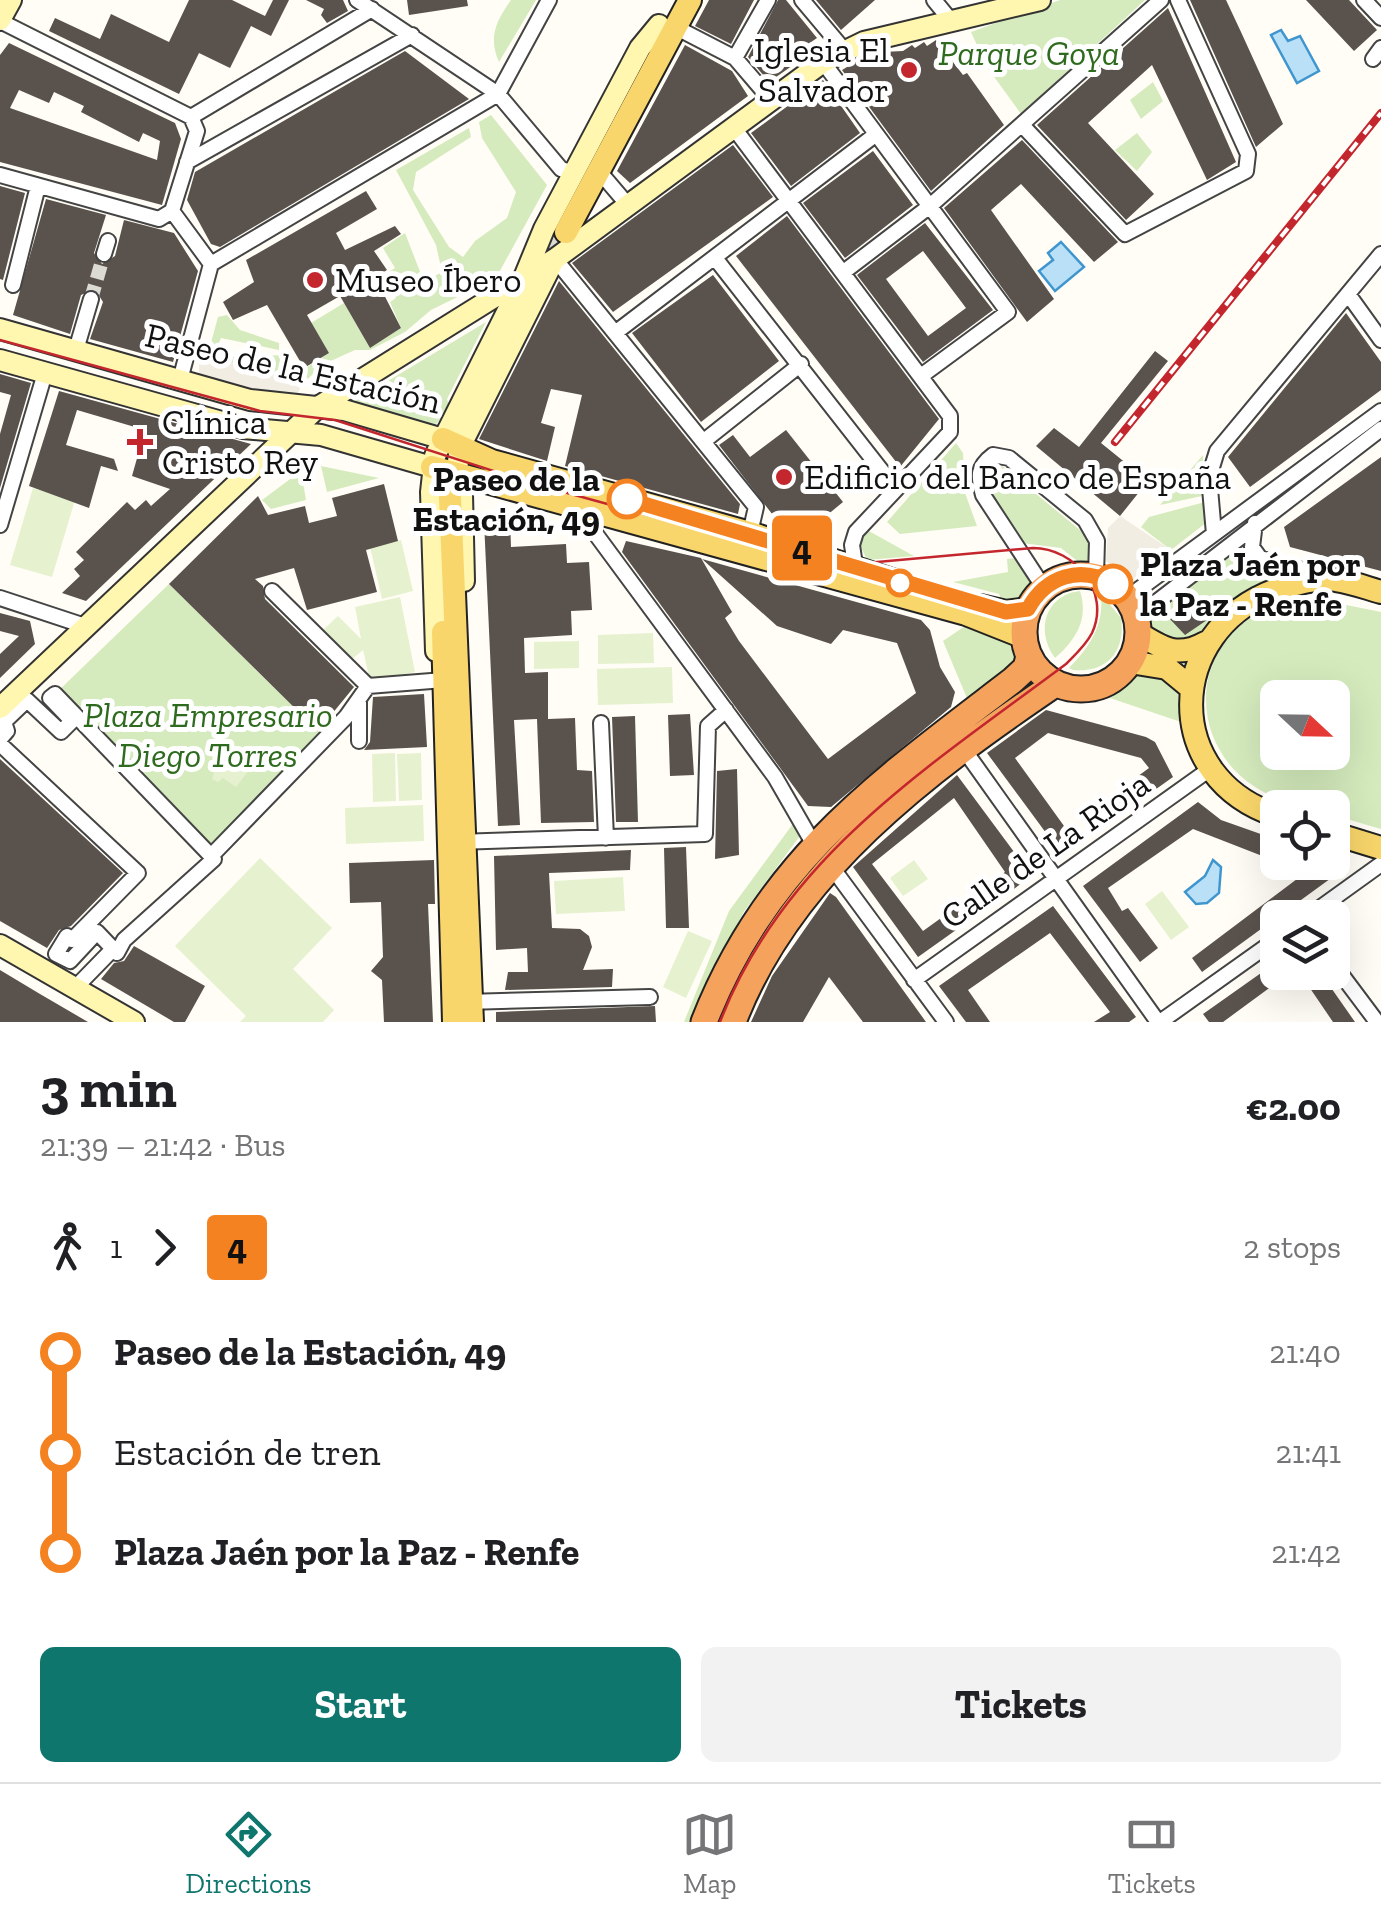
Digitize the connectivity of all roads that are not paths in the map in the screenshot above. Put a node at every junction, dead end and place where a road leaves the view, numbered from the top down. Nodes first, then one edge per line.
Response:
1 (10, 0) edge
2 (357, 0) edge
3 (549, 0) edge
4 (673, 0) edge
5 (690, 0) edge
6 (768, 0) edge
7 (802, 0) edge
8 (934, 0) edge
9 (1040, 0) edge
10 (1161, 0) edge
11 (1178, 0) edge
12 (1364, 0) edge
13 (372, 9) junction
14 (1381, 18) edge
15 (0, 20) edge
16 (952, 22) junction
17 (668, 28) junction
18 (412, 35) junction
19 (844, 50) junction
20 (735, 58) junction
21 (822, 62) junction
22 (498, 94) junction
23 (770, 100) junction
24 (191, 117) junction
25 (1022, 125) junction
26 (734, 128) junction
27 (875, 135) junction
28 (188, 162) junction
29 (573, 173) junction
30 (0, 175) edge
31 (604, 177) junction
32 (38, 186) junction
33 (790, 200) junction
34 (626, 204) junction
35 (930, 206) junction
36 (172, 210) junction
37 (562, 231) tunnel mouth
38 (1381, 254) edge
39 (555, 258) junction
40 (715, 258) junction
41 (211, 264) junction
42 (845, 271) junction
43 (523, 280) junction
44 (13, 285) dead end
45 (1348, 294) junction
46 (91, 300) tunnel mouth
47 (0, 330) edge
48 (615, 333) junction
49 (1381, 340) edge
50 (76, 350) junction
51 (0, 360) edge
52 (801, 364) junction
53 (45, 373) junction
54 (921, 376) junction
55 (180, 380) junction
56 (318, 407) junction
57 (1381, 411) edge
58 (1381, 430) edge
59 (285, 434) junction
60 (704, 441) junction
61 (452, 443) junction
62 (432, 466) junction
63 (896, 489) junction
64 (449, 491) junction
65 (583, 510) junction
66 (1254, 523) junction
67 (0, 526) edge
68 (750, 533) junction
69 (1214, 534) junction
70 (855, 565) junction
71 (1096, 576) junction
72 (1335, 580) junction
73 (1044, 588) junction
74 (272, 591) dead end
75 (1381, 592) edge
76 (0, 598) edge
77 (1028, 609) junction
78 (1134, 616) junction
79 (86, 626) junction
80 (1205, 643) junction
81 (1026, 647) junction
82 (1130, 662) junction
83 (449, 672) junction
84 (1056, 684) junction
85 (368, 686) junction
86 (1190, 686) junction
87 (359, 701) junction
88 (0, 708) edge
89 (726, 710) junction
90 (601, 723) dead end
91 (0, 741) edge
92 (359, 741) dead end
93 (965, 751) junction
94 (1210, 769) junction
95 (1260, 810) edge
96 (606, 838) junction
97 (1350, 839) edge
98 (456, 842) junction
99 (813, 843) junction
100 (1381, 848) edge
101 (213, 854) dead end
102 (1381, 864) edge
103 (831, 866) junction
104 (1056, 879) junction
105 (1331, 900) edge
106 (0, 945) edge
107 (113, 949) junction
108 (1260, 951) edge
109 (914, 980) junction
110 (1350, 986) edge
111 (75, 988) junction
112 (650, 998) dead end
113 (462, 1012) edge
114 (134, 1022) edge
115 (704, 1022) edge
116 (733, 1022) edge
117 (946, 1022) edge
118 (1159, 1022) edge
119 (1377, 1022) edge

1 - 15 street
2 - 13 street
3 - 22 street
4 - 17 main road
5 - 17 main road
6 - 20 street
7 - 19 street
8 - 16 street
9 - 16 street
10 - 25 street
11 - 25 street
12 - 14 street
13 - 18 street
13 - 24 street
15 - 24 street
16 - 19 street
17 - 20 street
17 - 29 street
17 - 31 street
17 - 37 main road
18 - 22 street
18 - 28 street
19 - 21 street
20 - 23 street
21 - 23 street
21 - 27 street
22 - 29 street
22 - 41 street
23 - 26 street
24 - 28 street
25 - 35 street
26 - 33 street
26 - 34 street
27 - 33 street
27 - 35 street
28 - 36 street
29 - 43 street
30 - 32 street
31 - 34 street
31 - 39 street
32 - 36 street
32 - 44 street
33 - 40 street
33 - 42 street
34 - 39 street
35 - 42 street
35 - 54 street
36 - 41 street
38 - 45 street
39 - 43 street
39 - 48 street
39 - 61 street
40 - 48 street
40 - 52 street
41 - 55 street
42 - 54 street
43 - 56 street
43 - 61 street
45 - 49 street
45 - 69 street
46 - 50 street
47 - 50 street, Paseo de la Estación
48 - 60 street
50 - 55 street, Paseo de la Estación
51 - 53 street, Paseo de la Estación
52 - 60 street
52 - 63 street
53 - 59 street, Paseo de la Estación
53 - 67 street
54 - 63 street
55 - 56 street, Paseo de la Estación
56 - 59 street
56 - 61 street, Paseo de la Estación
57 - 69 street
58 - 66 street
59 - 62 street, Paseo de la Estación
59 - 79 street
60 - 68 street
61 - 62 street
61 - 64 street
61 - 68 main road, Paseo de la Estación
62 - 64 main road, Paseo de la Estación
62 - 83 street
63 - 70 street
64 - 65 main road, Paseo de la Estación
64 - 83 main road
65 - 81 main road, Paseo de la Estación
65 - 89 street
66 - 72 street
66 - 78 street
68 - 70 main road, Paseo de la Estación
69 - 78 street
70 - 77 main road, Paseo de la Estación
71 - 73 highway
71 - 73 street
71 - 78 highway
72 - 75 main road
72 - 80 main road
73 - 77 highway
74 - 85 street
76 - 79 street
77 - 81 highway
78 - 80 main road
78 - 82 highway
79 - 88 street
80 - 86 main road
81 - 84 highway
81 - 99 highway
82 - 84 highway
82 - 86 main road
83 - 85 street
83 - 98 main road
84 - 93 highway
85 - 87 street
86 - 94 main road
87 - 92 street
87 - 101 street
89 - 96 street
89 - 99 street
90 - 96 street
91 - 107 street
91 - 107 street
93 - 103 highway
93 - 104 street
94 - 95 main road
94 - 104 street, Calle de La Rioja
96 - 98 street
97 - 100 main road
98 - 113 main road
99 - 115 highway
102 - 105 street
103 - 109 street
103 - 116 highway
104 - 109 street, Calle de La Rioja
104 - 118 street
106 - 111 street
107 - 111 street
108 - 118 street
109 - 117 street
110 - 119 street
111 - 114 street
112 - 113 street

